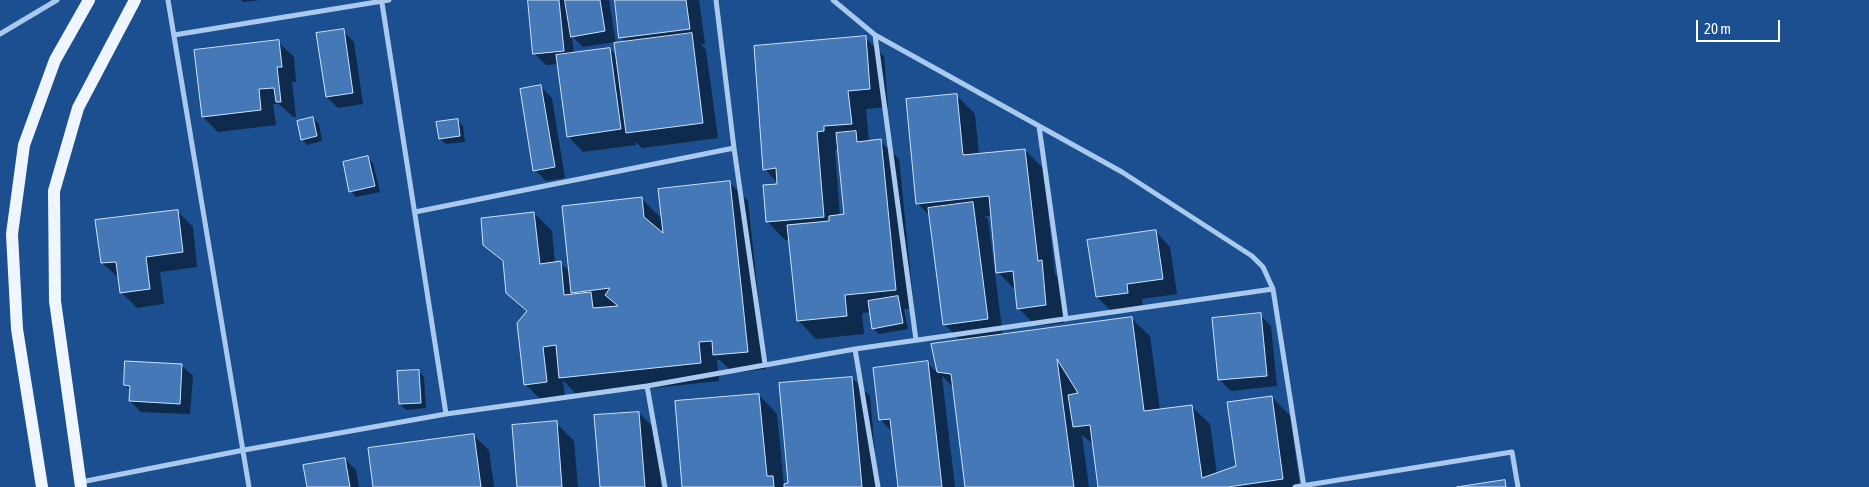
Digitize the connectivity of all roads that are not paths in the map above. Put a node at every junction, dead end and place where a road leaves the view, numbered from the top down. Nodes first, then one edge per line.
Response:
1 (57, 0) edge
2 (89, 0) edge
3 (135, 0) edge
4 (168, 0) edge
5 (389, 0) edge
6 (716, 0) edge
7 (833, 0) edge
8 (382, 3) junction
9 (0, 34) edge
10 (174, 35) junction
11 (875, 35) junction
12 (1039, 126) junction
13 (734, 148) junction
14 (415, 212) junction
15 (1273, 290) junction
16 (1066, 319) junction
17 (916, 340) junction
18 (855, 349) junction
19 (765, 364) junction
20 (646, 386) junction
21 (446, 414) junction
22 (244, 450) junction
23 (80, 485) edge
24 (1304, 486) edge
25 (42, 487) edge
26 (249, 487) edge
27 (665, 487) edge
28 (878, 487) edge
29 (1295, 487) edge
30 (1518, 487) edge

1 - 9 street
2 - 25 main road
3 - 23 main road
4 - 10 street
5 - 8 street
6 - 13 street
7 - 11 street
8 - 10 street
8 - 14 street
10 - 22 street
11 - 12 street
11 - 17 street
12 - 15 street
12 - 16 street
13 - 14 street
13 - 19 street
14 - 21 street
15 - 16 street
15 - 24 street
16 - 17 street
17 - 18 street
18 - 19 street
18 - 28 street
19 - 20 street
20 - 21 street
20 - 27 street
21 - 22 street
22 - 23 street
22 - 26 street
24 - 29 street
24 - 30 street

